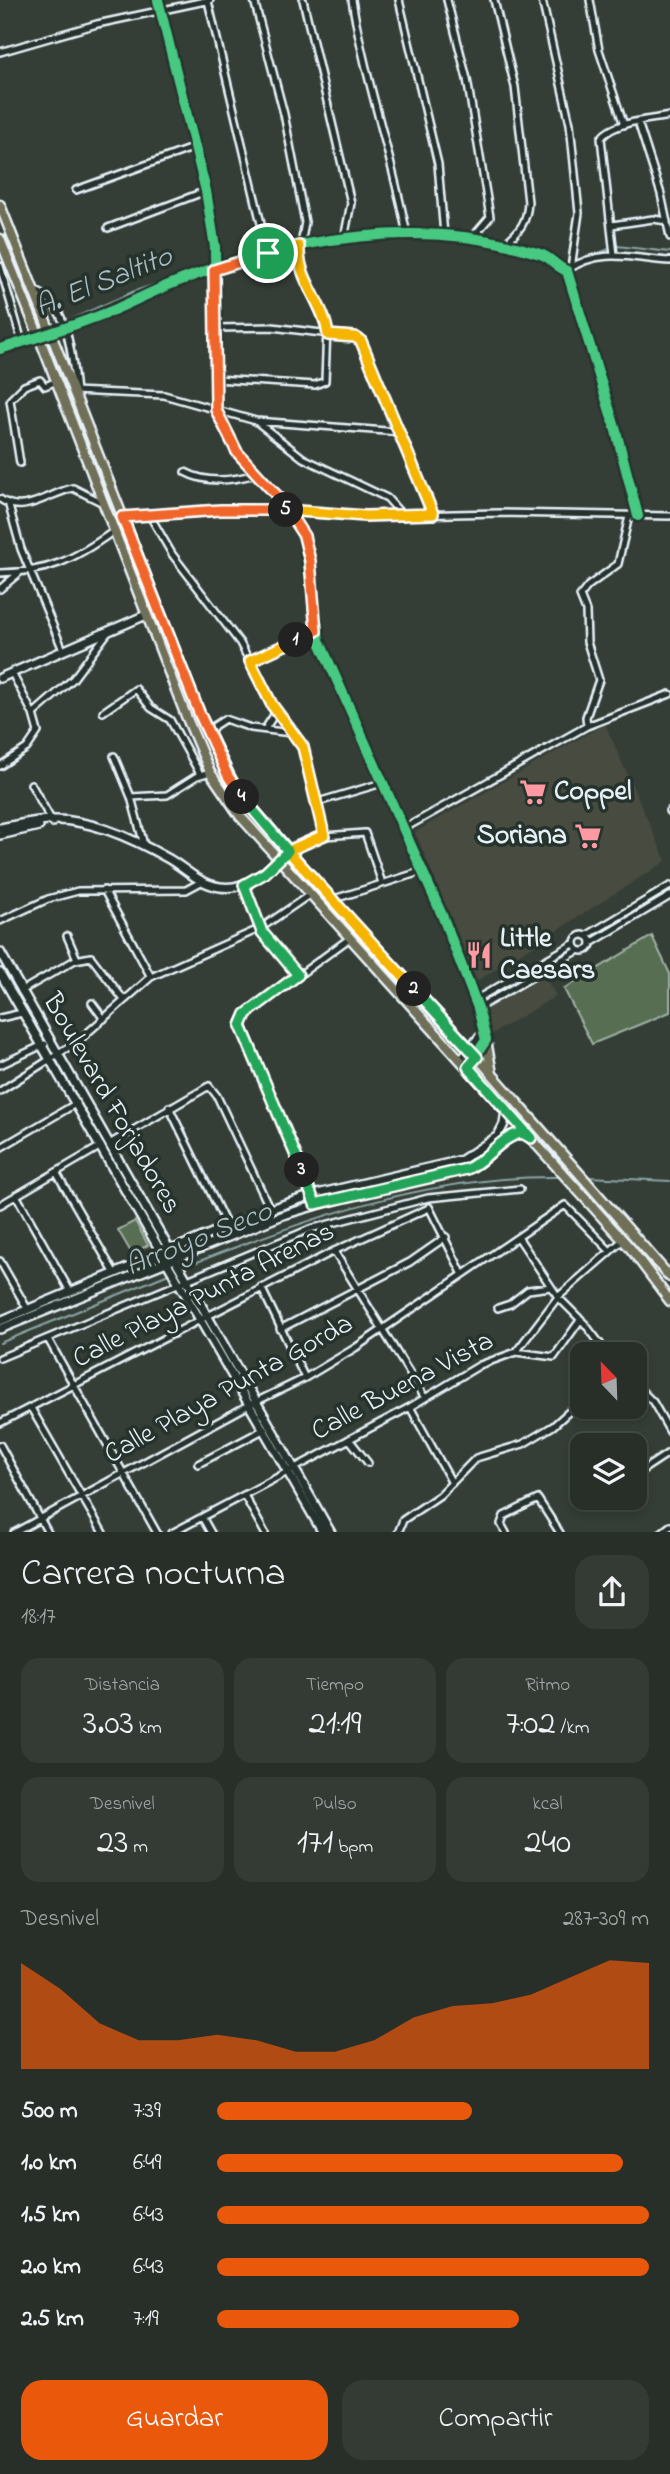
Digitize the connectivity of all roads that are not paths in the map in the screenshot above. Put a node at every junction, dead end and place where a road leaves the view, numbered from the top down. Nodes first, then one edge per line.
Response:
1 (158, 0) edge
2 (254, 0) edge
3 (303, 0) edge
4 (352, 0) edge
5 (399, 0) edge
6 (447, 0) edge
7 (494, 0) edge
8 (542, 0) edge
9 (590, 0) edge
10 (209, 1) edge
11 (161, 12) junction
12 (0, 52) edge
13 (670, 116) edge
14 (638, 122) junction
15 (624, 125) junction
16 (195, 147) junction
17 (76, 190) dead end
18 (206, 191) junction
19 (0, 205) edge
20 (668, 221) edge
21 (612, 225) junction
22 (108, 228) dead end
23 (407, 235) junction
24 (444, 235) junction
25 (670, 237) edge
26 (0, 239) edge
27 (344, 239) junction
28 (472, 239) junction
29 (504, 244) junction
30 (299, 246) junction
31 (268, 253) junction
32 (614, 255) junction
33 (3, 256) edge
34 (670, 261) edge
35 (0, 266) edge
36 (214, 270) junction
37 (569, 270) junction
38 (35, 291) junction
39 (216, 328) junction
40 (64, 329) junction
41 (328, 335) junction
42 (22, 342) junction
43 (0, 349) edge
44 (216, 379) junction
45 (57, 381) junction
46 (75, 391) junction
47 (216, 410) junction
48 (256, 421) junction
49 (399, 432) junction
50 (20, 463) dead end
51 (185, 472) dead end
52 (255, 474) junction
53 (0, 499) edge
54 (103, 503) junction
55 (9, 506) junction
56 (288, 510) junction
57 (149, 514) junction
58 (433, 514) junction
59 (403, 516) junction
60 (629, 516) junction
61 (638, 516) junction
62 (670, 516) edge
63 (122, 517) junction
64 (114, 531) junction
65 (30, 572) junction
66 (0, 573) edge
67 (19, 573) junction
68 (0, 589) edge
69 (146, 615) junction
70 (109, 631) junction
71 (316, 631) junction
72 (63, 650) junction
73 (250, 661) junction
74 (12, 673) junction
75 (0, 678) edge
76 (670, 694) edge
77 (103, 712) dead end
78 (276, 712) junction
79 (33, 714) junction
80 (587, 726) junction
81 (265, 729) junction
82 (291, 733) junction
83 (209, 737) junction
84 (114, 756) dead end
85 (0, 766) edge
86 (210, 772) junction
87 (200, 774) junction
88 (382, 783) junction
89 (31, 784) dead end
90 (131, 797) junction
91 (318, 802) junction
92 (53, 821) junction
93 (0, 828) edge
94 (405, 828) junction
95 (0, 835) edge
96 (324, 835) junction
97 (144, 845) junction
98 (288, 851) junction
99 (279, 860) junction
100 (423, 871) junction
101 (201, 882) junction
102 (382, 883) junction
103 (244, 885) junction
104 (670, 886) edge
105 (104, 890) junction
106 (309, 895) junction
107 (670, 896) edge
108 (331, 901) junction
109 (0, 920) edge
110 (261, 928) junction
111 (67, 936) dead end
112 (586, 936) junction
113 (350, 938) junction
114 (575, 943) junction
115 (591, 943) junction
116 (579, 950) junction
117 (0, 953) edge
118 (78, 959) junction
119 (0, 972) edge
120 (298, 975) junction
121 (150, 977) junction
122 (21, 991) junction
123 (124, 1000) junction
124 (475, 1000) junction
125 (92, 1003) dead end
126 (478, 1008) junction
127 (22, 1013) junction
128 (0, 1018) edge
129 (104, 1019) junction
130 (484, 1028) junction
131 (51, 1040) junction
132 (486, 1040) junction
133 (42, 1045) junction
134 (474, 1054) junction
135 (60, 1055) junction
136 (461, 1059) junction
137 (51, 1060) junction
138 (0, 1065) edge
139 (468, 1067) junction
140 (492, 1077) junction
141 (0, 1091) edge
142 (76, 1103) junction
143 (169, 1107) junction
144 (506, 1110) junction
145 (531, 1138) junction
146 (111, 1143) junction
147 (101, 1146) junction
148 (0, 1148) edge
149 (56, 1172) junction
150 (520, 1189) dead end
151 (16, 1195) junction
152 (313, 1195) junction
153 (428, 1198) junction
154 (315, 1204) junction
155 (0, 1205) edge
156 (429, 1208) junction
157 (270, 1209) junction
158 (227, 1226) junction
159 (446, 1237) junction
160 (518, 1237) junction
161 (623, 1240) junction
162 (171, 1250) junction
163 (334, 1251) junction
164 (610, 1251) junction
165 (163, 1253) junction
166 (176, 1259) junction
167 (0, 1261) edge
168 (168, 1262) junction
169 (462, 1273) junction
170 (115, 1274) junction
171 (670, 1277) edge
172 (187, 1278) junction
173 (178, 1282) junction
174 (261, 1287) junction
175 (551, 1287) junction
176 (359, 1290) junction
177 (73, 1296) junction
178 (558, 1297) junction
179 (670, 1301) edge
180 (498, 1308) dead end
181 (28, 1310) junction
182 (208, 1317) junction
183 (581, 1319) junction
184 (0, 1321) edge
185 (200, 1321) junction
186 (382, 1326) junction
187 (0, 1329) edge
188 (280, 1329) junction
189 (48, 1339) junction
190 (599, 1342) edge
191 (516, 1352) junction
192 (0, 1358) edge
193 (305, 1378) junction
194 (74, 1387) junction
195 (648, 1397) edge
196 (425, 1398) junction
197 (256, 1403) junction
198 (247, 1406) junction
199 (410, 1407) junction
200 (31, 1408) junction
201 (570, 1411) edge
202 (0, 1423) edge
203 (261, 1431) junction
204 (670, 1432) edge
205 (349, 1439) junction
206 (0, 1445) edge
207 (670, 1452) edge
208 (368, 1463) dead end
209 (198, 1464) dead end
210 (647, 1467) edge
211 (289, 1471) junction
212 (122, 1473) junction
213 (452, 1483) junction
214 (82, 1495) junction
215 (244, 1495) junction
216 (202, 1517) junction
217 (40, 1518) junction
218 (670, 1526) edge
219 (14, 1532) edge
220 (48, 1532) edge
221 (103, 1532) edge
222 (157, 1532) edge
223 (172, 1532) edge
224 (211, 1532) edge
225 (265, 1532) edge
226 (323, 1532) edge
227 (331, 1532) edge
228 (398, 1532) edge
229 (506, 1532) edge
230 (560, 1532) edge
231 (661, 1532) edge

1 - 11 street
2 - 30 street
3 - 27 street
4 - 23 street
5 - 24 street
6 - 28 street
7 - 29 street
8 - 37 street
9 - 15 street
10 - 11 street
10 - 31 street
11 - 12 street
11 - 16 street
13 - 14 street
14 - 15 street
14 - 20 street
15 - 21 street
16 - 17 street
16 - 18 street
18 - 22 street
18 - 36 street
19 - 38 main road
20 - 21 street
20 - 25 street
21 - 32 street
23 - 24 street
23 - 27 street
24 - 28 street
26 - 33 main road
27 - 30 street
28 - 29 street
29 - 37 street
30 - 31 street
30 - 41 street
31 - 36 street
32 - 34 street
32 - 37 street
33 - 45 main road, bridge
35 - 42 street
36 - 39 street
36 - 40 street
37 - 61 street
38 - 40 street
38 - 46 main road, bridge
39 - 41 street
39 - 44 street
40 - 42 street
40 - 46 street
41 - 44 street
41 - 49 street
42 - 43 street
44 - 47 street
45 - 50 street
45 - 54 main road
46 - 47 street
46 - 63 main road
47 - 48 street
47 - 52 street
48 - 49 street
48 - 59 street
49 - 58 street
51 - 52 street
52 - 56 street
53 - 55 street
54 - 55 street
54 - 64 main road
55 - 65 street
56 - 57 street
56 - 59 street
56 - 71 street
57 - 63 street
57 - 73 street
58 - 59 street
58 - 60 street
60 - 61 street
60 - 80 street
61 - 62 street
63 - 83 main road
64 - 65 street
64 - 69 main road
65 - 67 street
65 - 72 street
66 - 67 street
67 - 68 street
69 - 70 main road
69 - 86 main road
70 - 72 main road
70 - 79 street
71 - 73 street
71 - 88 street
72 - 74 main road
73 - 78 street
74 - 75 main road
74 - 79 street
76 - 80 street
77 - 87 street
78 - 81 street
78 - 82 street
79 - 85 street
80 - 94 street
81 - 82 street
81 - 83 street
82 - 91 street
83 - 98 main road
84 - 90 street
86 - 87 street
86 - 99 main road
87 - 90 street
88 - 91 street
88 - 94 street
89 - 92 street
90 - 97 street
91 - 96 street
92 - 93 main road
92 - 95 main road
92 - 97 main road
94 - 100 street
96 - 98 street
96 - 102 street
97 - 101 main road
98 - 99 main road
98 - 108 main road
99 - 103 main road
99 - 106 main road
100 - 102 street
100 - 124 street
101 - 103 main road
101 - 105 street
102 - 108 street
103 - 110 street
104 - 112 street
105 - 109 street
105 - 121 street
106 - 110 street
106 - 113 main road
107 - 115 street
108 - 134 main road
110 - 120 street
110 - 121 street
111 - 118 street
112 - 114 street
112 - 115 street
113 - 120 street
113 - 136 main road
114 - 116 street
114 - 124 street
115 - 116 street
116 - 126 street
117 - 122 main road, Boulevard Forjadores
118 - 122 street
118 - 123 street
119 - 127 main road, Boulevard Forjadores
120 - 152 street
121 - 123 street
122 - 131 main road, Boulevard Forjadores
123 - 129 street
124 - 126 street
125 - 129 street
126 - 130 street
127 - 128 street
127 - 133 main road, Boulevard Forjadores
129 - 135 street
130 - 132 street
130 - 134 street
131 - 133 street
131 - 135 main road, Boulevard Forjadores
132 - 134 street
132 - 140 main road
133 - 137 main road, Boulevard Forjadores
133 - 138 street
134 - 136 street
134 - 139 street
134 - 140 main road
135 - 137 street
135 - 146 main road, Boulevard Forjadores
136 - 139 main road
137 - 141 street
137 - 142 main road, Boulevard Forjadores
139 - 144 main road
140 - 171 main road
142 - 147 main road, Boulevard Forjadores
142 - 148 street
143 - 146 street
143 - 157 street
143 - 158 street
144 - 145 main road
144 - 152 main road
145 - 154 main road
145 - 161 main road
146 - 162 main road, Boulevard Forjadores
147 - 149 street
147 - 165 main road, Boulevard Forjadores
149 - 151 street
149 - 170 street
150 - 153 street
151 - 155 street
151 - 177 street
152 - 154 street
152 - 157 main road
153 - 156 street
153 - 172 street
154 - 166 main road
156 - 159 street
156 - 163 street, Calle Playa Punta Arenas
157 - 158 main road
158 - 162 main road
159 - 169 street
159 - 176 street
160 - 164 street, Calle Playa Punta Gorda
160 - 169 street, Calle Playa Punta Gorda
160 - 175 street
161 - 164 street, Calle Buena Vista
161 - 179 main road
162 - 165 main road
162 - 166 main road, Boulevard Forjadores
163 - 174 street, Calle Playa Punta Arenas
163 - 176 street
164 - 178 street, Calle Buena Vista
165 - 168 main road, Boulevard Forjadores
165 - 170 main road
166 - 168 main road
166 - 172 main road, Boulevard Forjadores
167 - 181 street
168 - 173 main road, Boulevard Forjadores
168 - 177 main road
169 - 186 street, Calle Playa Punta Gorda
170 - 177 main road
172 - 173 street
172 - 182 main road, Boulevard Forjadores
173 - 185 main road, Boulevard Forjadores
173 - 189 street
174 - 182 street, Calle Playa Punta Arenas
174 - 188 street
175 - 178 street
175 - 180 street
176 - 186 street
176 - 188 street
177 - 181 main road
177 - 187 main road
178 - 183 street
178 - 191 street, Calle Buena Vista
181 - 184 main road
182 - 185 street, Calle Playa Punta Arenas
182 - 197 main road, Boulevard Forjadores
183 - 190 street
183 - 191 street
185 - 194 street, Calle Playa Punta Arenas
185 - 198 main road, Boulevard Forjadores
186 - 193 street, Calle Playa Punta Gorda
186 - 196 street
188 - 193 street
189 - 192 street
189 - 194 street
191 - 196 street, Calle Buena Vista
193 - 197 street, Calle Playa Punta Gorda
194 - 200 street, Calle Playa Punta Arenas
194 - 212 street
195 - 204 street
196 - 199 street, Calle Buena Vista
197 - 198 street, Calle Playa Punta Gorda
197 - 211 main road, Boulevard Forjadores
198 - 203 main road, Boulevard Forjadores
198 - 212 street, Calle Playa Punta Gorda
199 - 205 street, Calle Buena Vista
199 - 213 street
200 - 202 street, Calle Playa Punta Arenas
200 - 214 street
201 - 213 street
203 - 209 street
203 - 211 main road, Boulevard Forjadores
205 - 208 street
205 - 211 street, Calle Buena Vista
206 - 217 street
207 - 210 street
211 - 215 street, Calle Buena Vista
211 - 226 main road, Boulevard Forjadores
211 - 227 main road, Boulevard Forjadores
212 - 214 street, Calle Playa Punta Gorda
212 - 222 street
213 - 228 street
214 - 217 street, Calle Playa Punta Gorda
214 - 221 street
215 - 216 street, Calle Buena Vista
215 - 225 street
216 - 223 street, Calle Buena Vista
216 - 224 street
217 - 219 street, Calle Playa Punta Gorda
217 - 220 street
218 - 231 street
229 - 230 street

